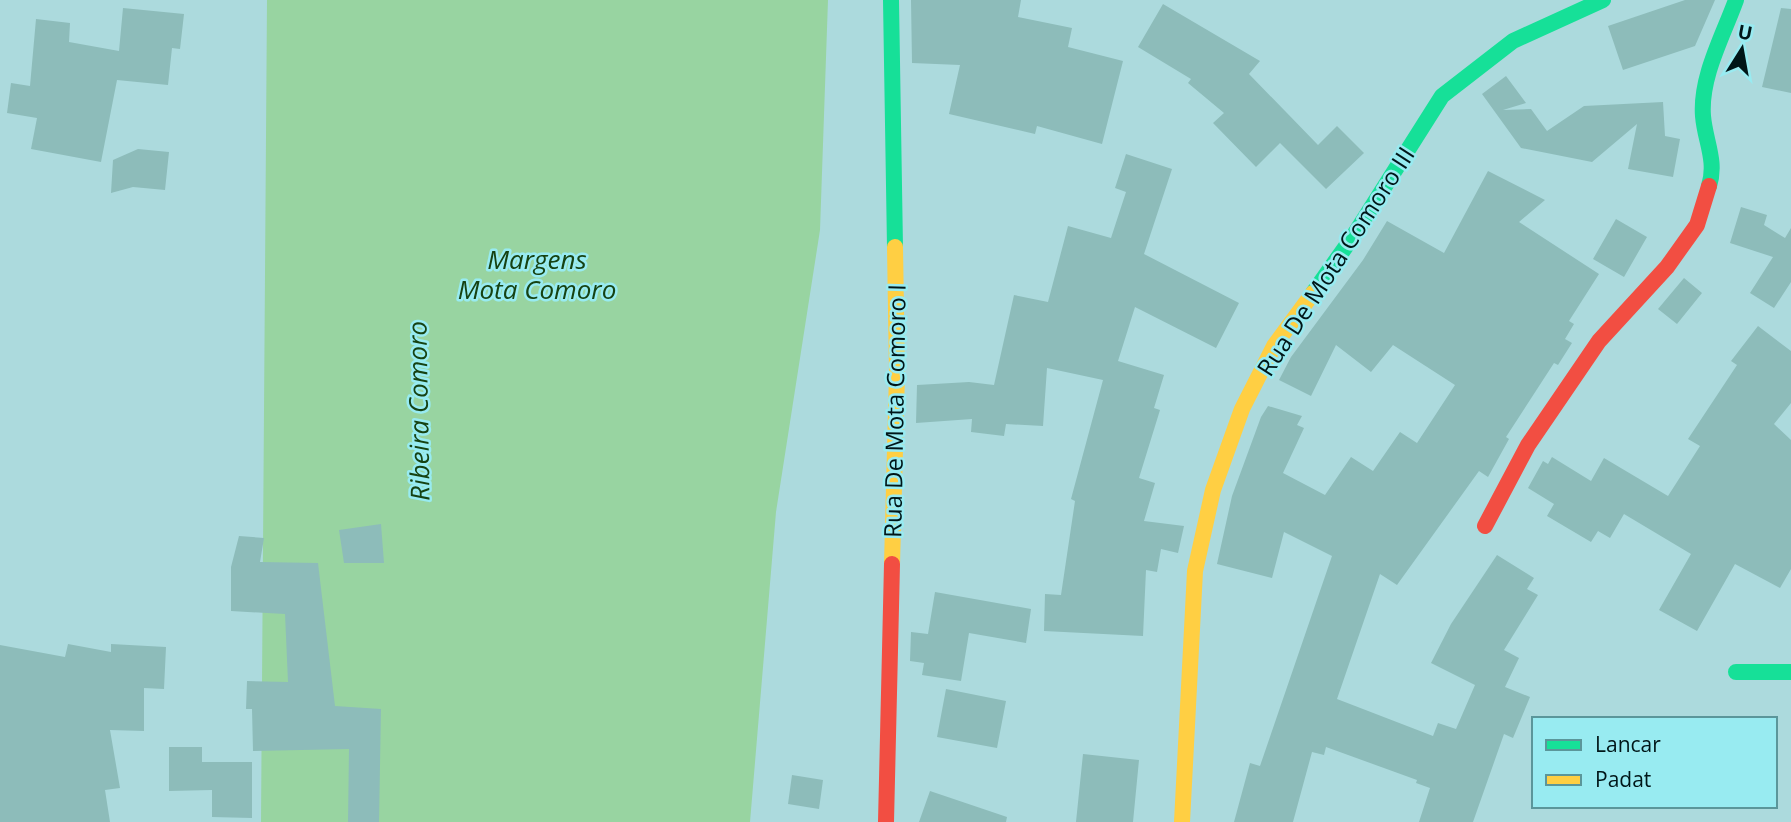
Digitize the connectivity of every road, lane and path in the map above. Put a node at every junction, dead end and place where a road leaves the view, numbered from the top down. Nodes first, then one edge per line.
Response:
1 (891, 0) edge
2 (1603, 0) edge
3 (1736, 0) edge
4 (1485, 526) dead end
5 (1736, 672) dead end
6 (1791, 672) edge
7 (886, 822) edge
8 (1182, 822) edge

1 - 7 street, Rua De Mota Comoro I
2 - 8 street, Rua De Mota Comoro III
3 - 4 street
5 - 6 street

